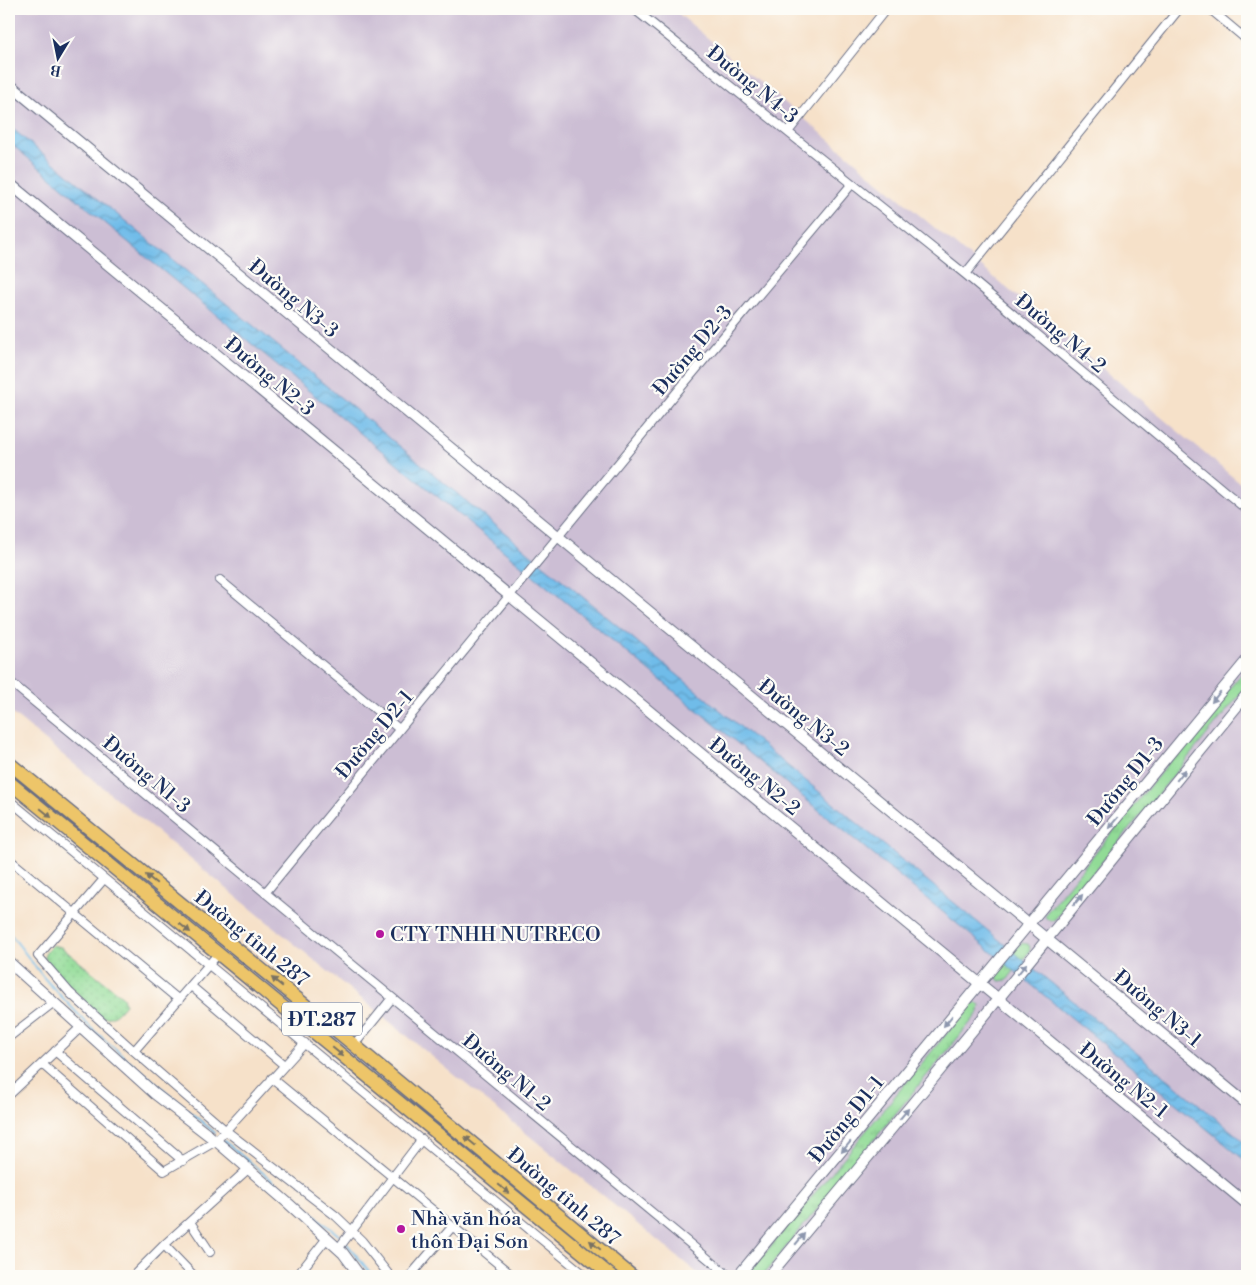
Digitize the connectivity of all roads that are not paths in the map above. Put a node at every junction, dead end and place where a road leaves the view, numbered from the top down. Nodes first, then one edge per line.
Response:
1 (634, 9) edge
2 (886, 9) edge
3 (1179, 9) edge
4 (1210, 9) edge
5 (1246, 36) edge
6 (9, 84) edge
7 (788, 132) junction
8 (9, 183) edge
9 (851, 185) junction
10 (965, 274) junction
11 (1247, 509) edge
12 (558, 537) junction
13 (220, 580) dead end
14 (509, 596) junction
15 (1247, 660) edge
16 (9, 681) edge
17 (1247, 694) edge
18 (399, 729) junction
19 (9, 764) edge
20 (9, 782) edge
21 (20, 791) junction
22 (9, 802) edge
23 (9, 859) edge
24 (104, 878) junction
25 (264, 893) junction
26 (73, 914) junction
27 (1029, 923) junction
28 (1047, 938) junction
29 (218, 954) junction
30 (9, 962) edge
31 (209, 965) junction
32 (979, 984) junction
33 (191, 986) junction
34 (392, 998) junction
35 (998, 999) junction
36 (179, 1000) junction
37 (54, 1002) junction
38 (325, 1021) junction
39 (81, 1027) junction
40 (315, 1033) junction
41 (9, 1037) edge
42 (305, 1043) junction
43 (354, 1045) junction
44 (54, 1051) junction
45 (134, 1051) junction
46 (42, 1064) junction
47 (284, 1065) junction
48 (272, 1078) junction
49 (9, 1095) edge
50 (1247, 1104) edge
51 (225, 1130) junction
52 (422, 1139) junction
53 (216, 1141) junction
54 (183, 1161) junction
55 (248, 1169) junction
56 (392, 1177) junction
57 (1247, 1204) edge
58 (190, 1222) junction
59 (452, 1227) junction
60 (351, 1230) junction
61 (327, 1238) junction
62 (164, 1245) junction
63 (338, 1249) junction
64 (210, 1252) dead end
65 (412, 1273) edge
66 (133, 1276) edge
67 (194, 1276) edge
68 (297, 1276) edge
69 (360, 1276) edge
70 (390, 1276) edge
71 (422, 1276) edge
72 (513, 1276) edge
73 (586, 1276) edge
74 (611, 1276) edge
75 (632, 1276) edge
76 (729, 1276) edge
77 (738, 1276) edge
78 (769, 1276) edge

1 - 7 street, Đường N4-3
2 - 7 street
3 - 10 street
4 - 5 street
6 - 12 street, Đường N3-3
7 - 9 street, Đường N4-3
8 - 14 street, Đường N2-3
9 - 10 street, Đường N4-2
9 - 12 street, Đường D2-3
10 - 11 street, Đường N4-2
12 - 14 street, Đường D2-3
12 - 27 street, Đường N3-2
13 - 18 street
14 - 18 street, Đường D2-1
14 - 32 street, Đường N2-2
15 -> 27 street, Đường D1-3
16 - 25 street, Đường N1-3
28 -> 17 street, Đường D1-3
18 - 25 street, Đường D2-1
38 -> 19 main road, Đường tỉnh 287 / ĐT.287
20 - 21 main road, Đường tỉnh 287 / ĐT.287
21 - 22 street
21 -> 29 main road, Đường tỉnh 287 / ĐT.287
22 - 24 street
23 - 26 street
24 - 26 street
24 - 31 street
25 - 34 street, Đường N1-2
26 - 36 street
26 - 45 street
27 - 28 street, Đường N3-2
27 - 32 street, Đường D1-3
35 -> 28 street, Đường D1-3
28 - 50 street, Đường N3-1
29 - 31 street
29 - 40 main road, Đường tỉnh 287 / ĐT.287
30 - 37 street
31 - 33 street
31 - 42 street
32 - 35 street, Đường N2-1
32 -> 77 street, Đường D1-1
33 - 36 street
33 - 47 street
34 - 43 street
34 - 76 street, Đường N1-2
35 - 57 street, Đường N2-1
78 -> 35 street, Đường D1-1
36 - 45 street
37 - 39 street
37 - 41 street
38 - 40 main road
38 - 43 main road, Đường tỉnh 287 / ĐT.287
39 - 44 street
39 - 53 street
40 -> 74 main road, Đường tỉnh 287 / ĐT.287
42 - 47 street
42 - 52 street
75 -> 43 main road, Đường tỉnh 287 / ĐT.287
44 - 46 street
44 - 54 street
45 - 51 street
46 - 49 street
46 - 54 street
47 - 48 street
48 - 51 street
48 - 56 street
51 - 53 street
51 - 60 street
52 - 56 street
52 - 73 street
53 - 54 street
53 - 55 street
55 - 58 street
55 - 61 street
56 - 59 street
56 - 60 street
58 - 62 street
58 - 64 street
59 - 65 street
59 - 72 street
60 - 63 street
60 - 70 street
61 - 63 street
61 - 68 street
62 - 66 street
62 - 67 street
63 - 69 street
65 - 71 street

